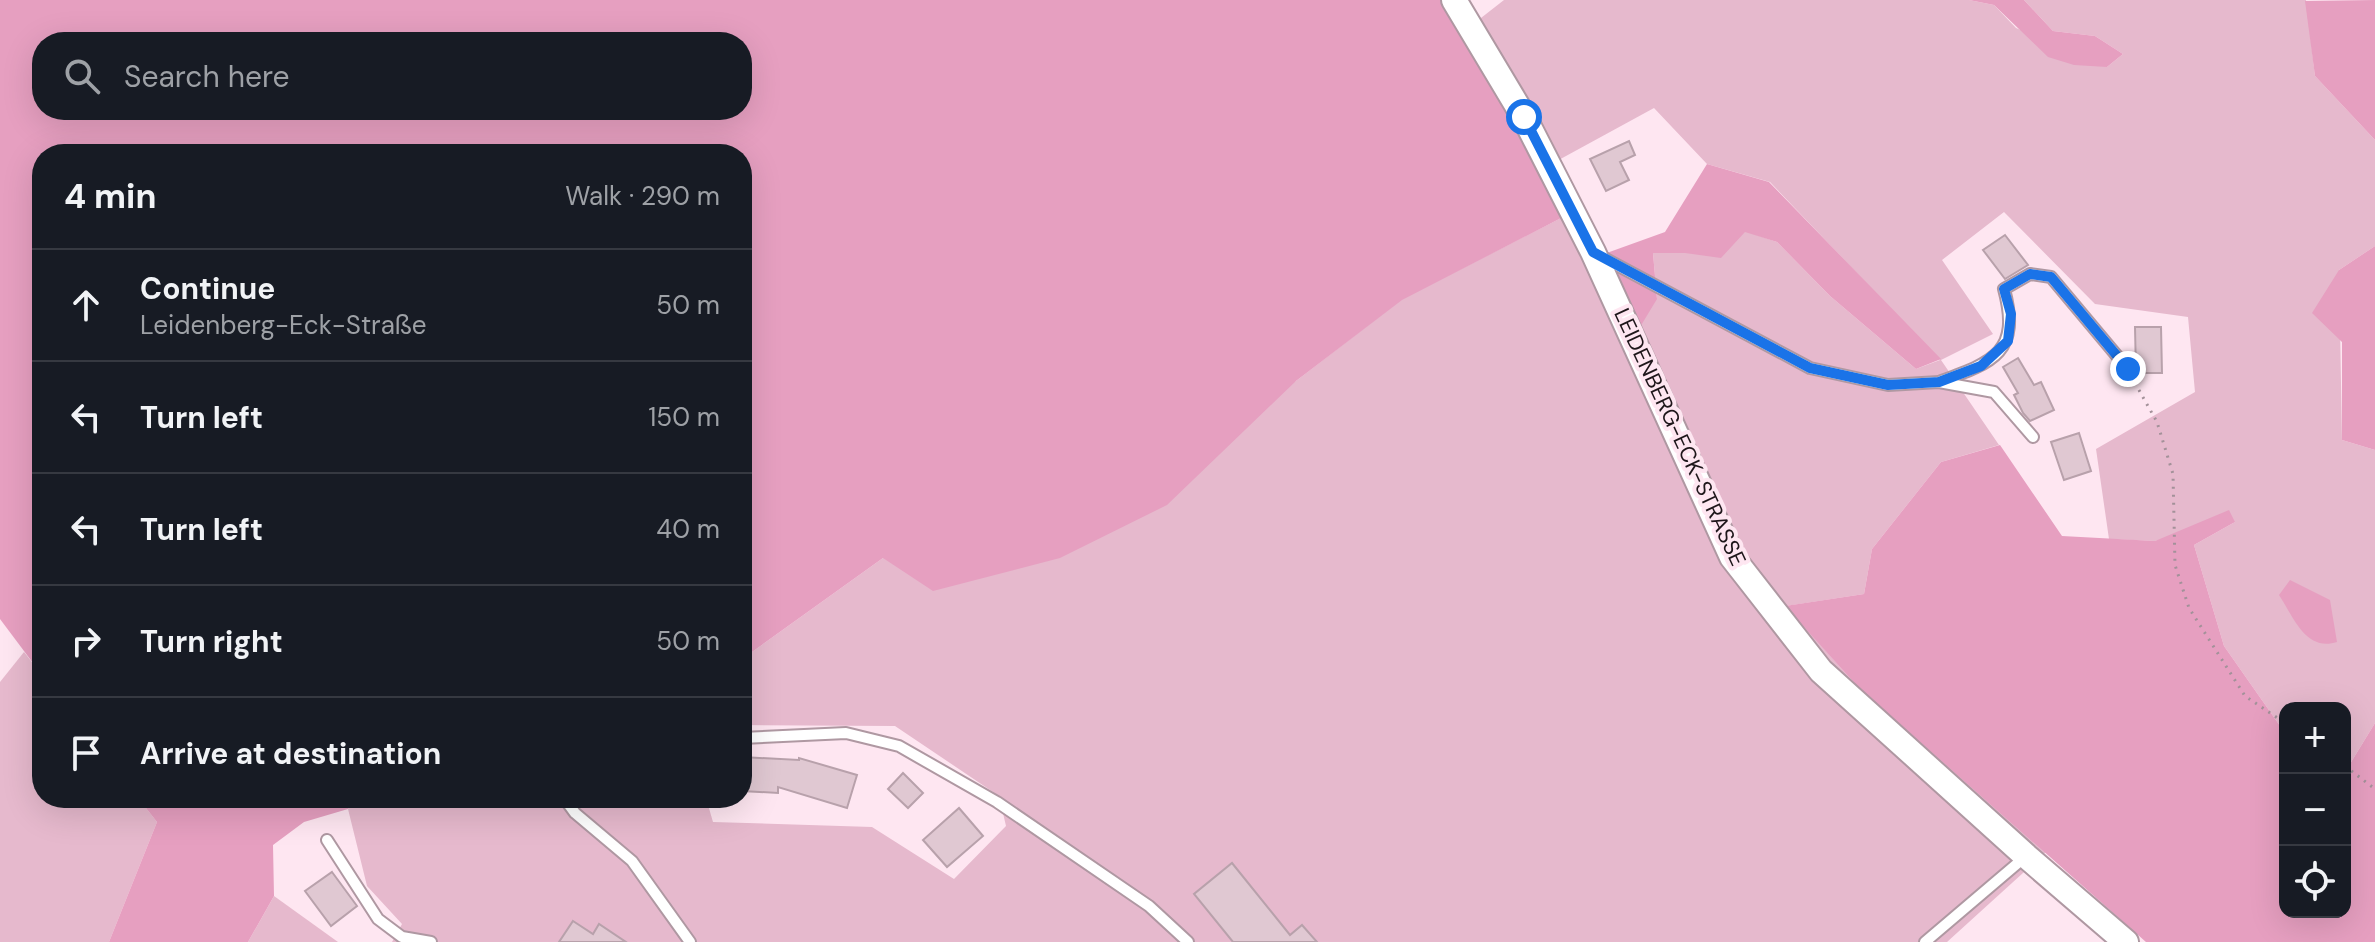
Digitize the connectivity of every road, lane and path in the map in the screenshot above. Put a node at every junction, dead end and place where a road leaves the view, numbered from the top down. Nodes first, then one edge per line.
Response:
1 (1454, 0) edge
2 (1593, 252) junction
3 (2128, 369) joint
4 (1939, 382) junction
5 (2033, 437) dead end
6 (2279, 719) edge
7 (752, 738) edge
8 (2351, 771) edge
9 (2375, 789) edge
10 (571, 808) edge
11 (327, 840) dead end
12 (2026, 856) junction
13 (431, 942) edge
14 (690, 942) edge
15 (1188, 942) edge
16 (1925, 942) edge
17 (2126, 942) edge

1 - 2 street, LEIDENBERG-ECK-STRASSE
2 - 4 lane
2 - 12 street, LEIDENBERG-ECK-STRASSE
3 - 4 lane
3 - 6 path
4 - 5 lane
7 - 15 lane
8 - 9 path
10 - 14 lane
11 - 13 lane
12 - 16 lane
12 - 17 street, LEIDENBERG-ECK-STRASSE

